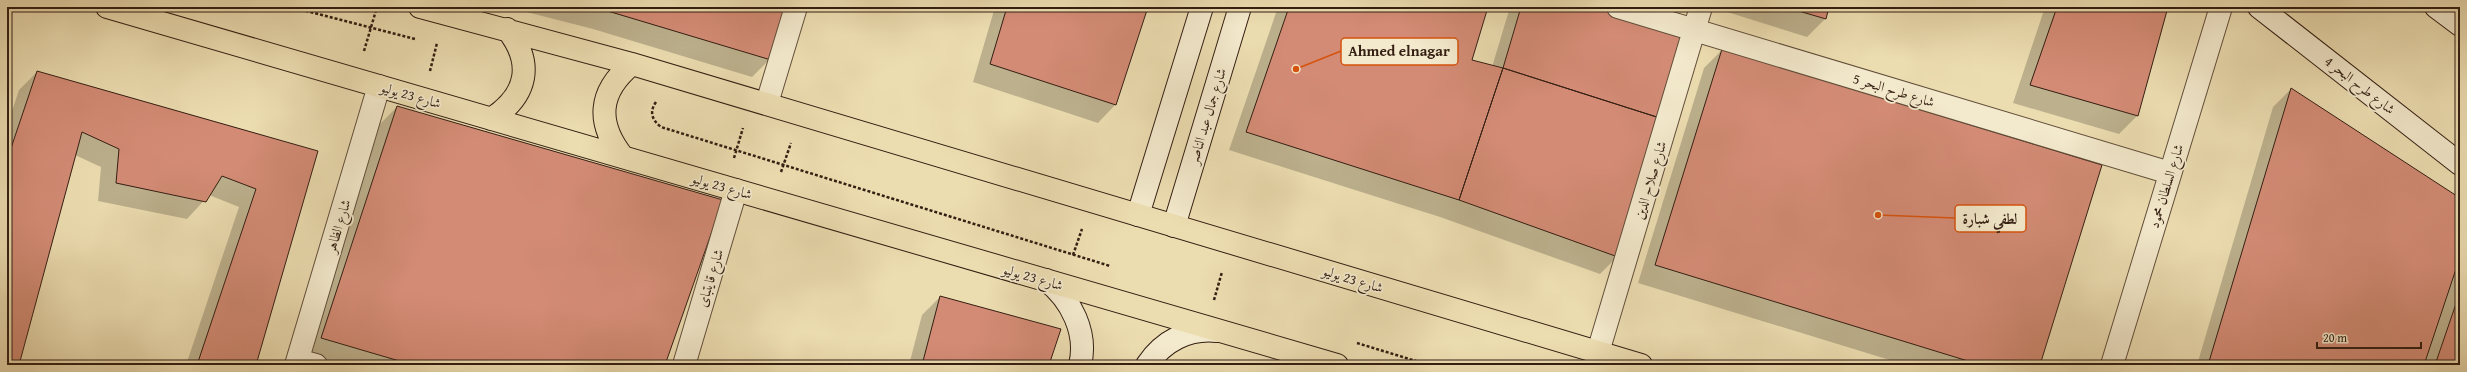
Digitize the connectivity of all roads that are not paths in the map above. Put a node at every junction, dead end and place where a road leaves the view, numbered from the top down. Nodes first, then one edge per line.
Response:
1 (107, 7) edge
2 (420, 7) edge
3 (796, 7) edge
4 (1202, 7) edge
5 (1240, 7) edge
6 (1618, 7) edge
7 (1701, 7) edge
8 (2220, 7) edge
9 (2259, 7) edge
10 (2436, 7) edge
11 (2460, 26) edge
12 (507, 29) junction
13 (1694, 30) junction
14 (632, 64) junction
15 (379, 86) junction
16 (759, 101) junction
17 (491, 119) junction
18 (623, 158) junction
19 (2460, 164) edge
20 (2170, 173) junction
21 (730, 188) junction
22 (1138, 215) junction
23 (1174, 226) junction
24 (1054, 283) junction
25 (1216, 330) junction
26 (1598, 352) junction
27 (303, 363) edge
28 (684, 365) edge
29 (1080, 365) edge
30 (1147, 365) edge
31 (1337, 365) edge
32 (1641, 365) edge
33 (2112, 365) edge

1 - 15 main road, شارع 23 يوليو
2 - 12 main road, شارع 23 يوليو
3 - 16 street
4 - 22 street
5 - 23 street, شارع جمال عبد الناصر
6 - 13 street, شارع طرح البحر 5
7 - 13 street, شارع صلاح الدين
8 - 20 street, شارع السلطان محمود
9 - 19 street, شارع طرح البحر 4
10 - 11 street
12 - 14 main road, شارع 23 يوليو
12 - 17 main road
13 - 20 street, شارع طرح البحر 5
13 - 26 street, شارع صلاح الدين
14 - 16 main road, شارع 23 يوليو
14 - 18 main road
15 - 17 main road, شارع 23 يوليو
15 - 27 street, شارع الظاهر
16 - 22 main road, شارع 23 يوليو
17 - 18 main road, شارع 23 يوليو
18 - 21 main road, شارع 23 يوليو
20 - 33 street, شارع السلطان محمود
21 - 24 main road, شارع 23 يوليو
21 - 28 street, شارع قايتباى
22 - 23 main road, شارع 23 يوليو
23 - 26 main road, شارع 23 يوليو
24 - 25 main road, شارع 23 يوليو
24 - 29 street
25 - 30 street
25 - 31 main road, شارع 23 يوليو
26 - 32 main road, شارع 23 يوليو

